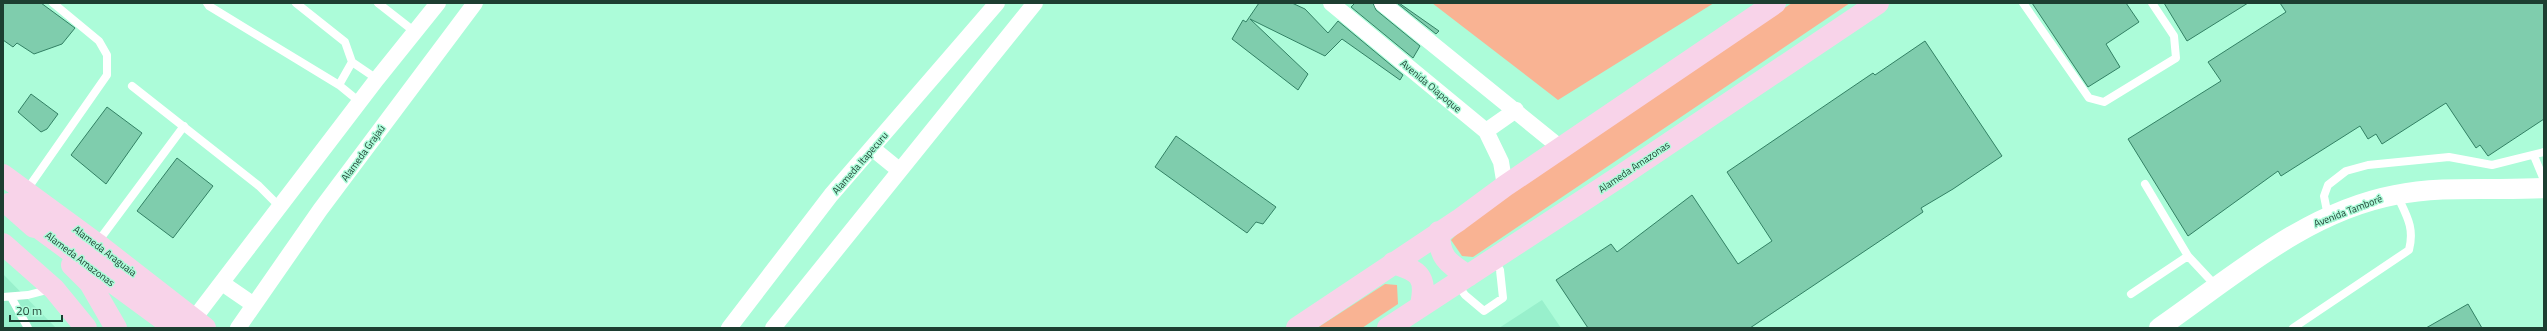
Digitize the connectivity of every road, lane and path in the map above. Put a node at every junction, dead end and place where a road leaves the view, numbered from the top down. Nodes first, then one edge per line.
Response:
1 (53, 3) edge
2 (207, 3) edge
3 (296, 3) edge
4 (378, 3) edge
5 (438, 3) edge
6 (475, 3) edge
7 (997, 3) edge
8 (1035, 3) edge
9 (1331, 3) edge
10 (1382, 3) edge
11 (1775, 3) edge
12 (1878, 3) edge
13 (2023, 3) edge
14 (2152, 3) edge
15 (415, 32) junction
16 (352, 62) junction
17 (377, 79) junction
18 (339, 85) junction
19 (132, 86) dead end
20 (361, 103) junction
21 (1516, 110) junction
22 (184, 126) junction
23 (1486, 132) junction
24 (872, 148) junction
25 (1562, 149) junction
26 (2544, 152) edge
27 (2534, 156) junction
28 (899, 170) junction
29 (3, 175) edge
30 (2544, 180) edge
31 (2145, 184) dead end
32 (1505, 186) junction
33 (2544, 188) edge
34 (2396, 194) junction
35 (19, 204) junction
36 (280, 207) junction
37 (2328, 216) junction
38 (1439, 232) junction
39 (3, 244) edge
40 (97, 244) junction
41 (2188, 256) junction
42 (1494, 260) junction
43 (1393, 263) junction
44 (1462, 280) junction
45 (222, 283) junction
46 (2217, 288) junction
47 (54, 289) junction
48 (2131, 294) dead end
49 (7, 297) edge
50 (254, 305) junction
51 (1421, 305) junction
52 (112, 321) edge
53 (191, 325) edge
54 (28, 328) edge
55 (86, 328) edge
56 (125, 328) edge
57 (238, 328) edge
58 (729, 328) edge
59 (773, 328) edge
60 (1297, 328) edge
61 (1388, 328) edge
62 (2159, 328) edge
63 (2293, 328) edge

1 - 35 lane
2 - 18 lane
3 - 16 lane
4 - 15 lane
5 - 15 street
6 - 50 street, Alameda Grajaú
7 - 24 street, Alameda Itapecuru
8 - 28 street
9 - 23 street, Avenida Oiapoque
10 - 21 street
11 - 25 main road
12 - 42 main road, Alameda Amazonas
13 - 14 lane
15 - 17 street
16 - 17 lane
16 - 18 lane
17 - 20 street
18 - 20 lane
19 - 22 lane
20 - 36 street
21 - 23 street
21 - 25 street
22 - 36 lane
22 - 40 lane
23 - 32 street, Avenida Oiapoque
24 - 28 street
24 - 58 street, Alameda Itapecuru
25 - 32 main road
26 - 27 lane
27 - 30 lane
27 - 37 lane
28 - 59 street
29 - 35 main road, Alameda Araguaia
31 - 41 lane
32 - 38 main road
33 - 34 street, Avenida Tamboré
34 - 37 street, Avenida Tamboré
34 - 63 lane
35 - 40 main road, Alameda Araguaia
35 - 52 main road, Alameda Araguaia
35 - 53 main road, Alameda Amazonas
36 - 45 street
37 - 46 street, Avenida Tamboré
38 - 43 main road
38 - 44 main road
39 - 47 main road
40 - 53 main road, Alameda Araguaia
41 - 46 lane
41 - 48 lane
42 - 44 main road, Alameda Amazonas
42 - 44 lane
43 - 51 main road
43 - 60 main road
44 - 51 main road, Alameda Amazonas
45 - 50 street
45 - 53 street
46 - 62 street, Avenida Tamboré
47 - 49 lane
47 - 55 main road
49 - 54 lane
50 - 57 street, Alameda Grajaú
51 - 61 main road, Alameda Amazonas
52 - 56 main road

